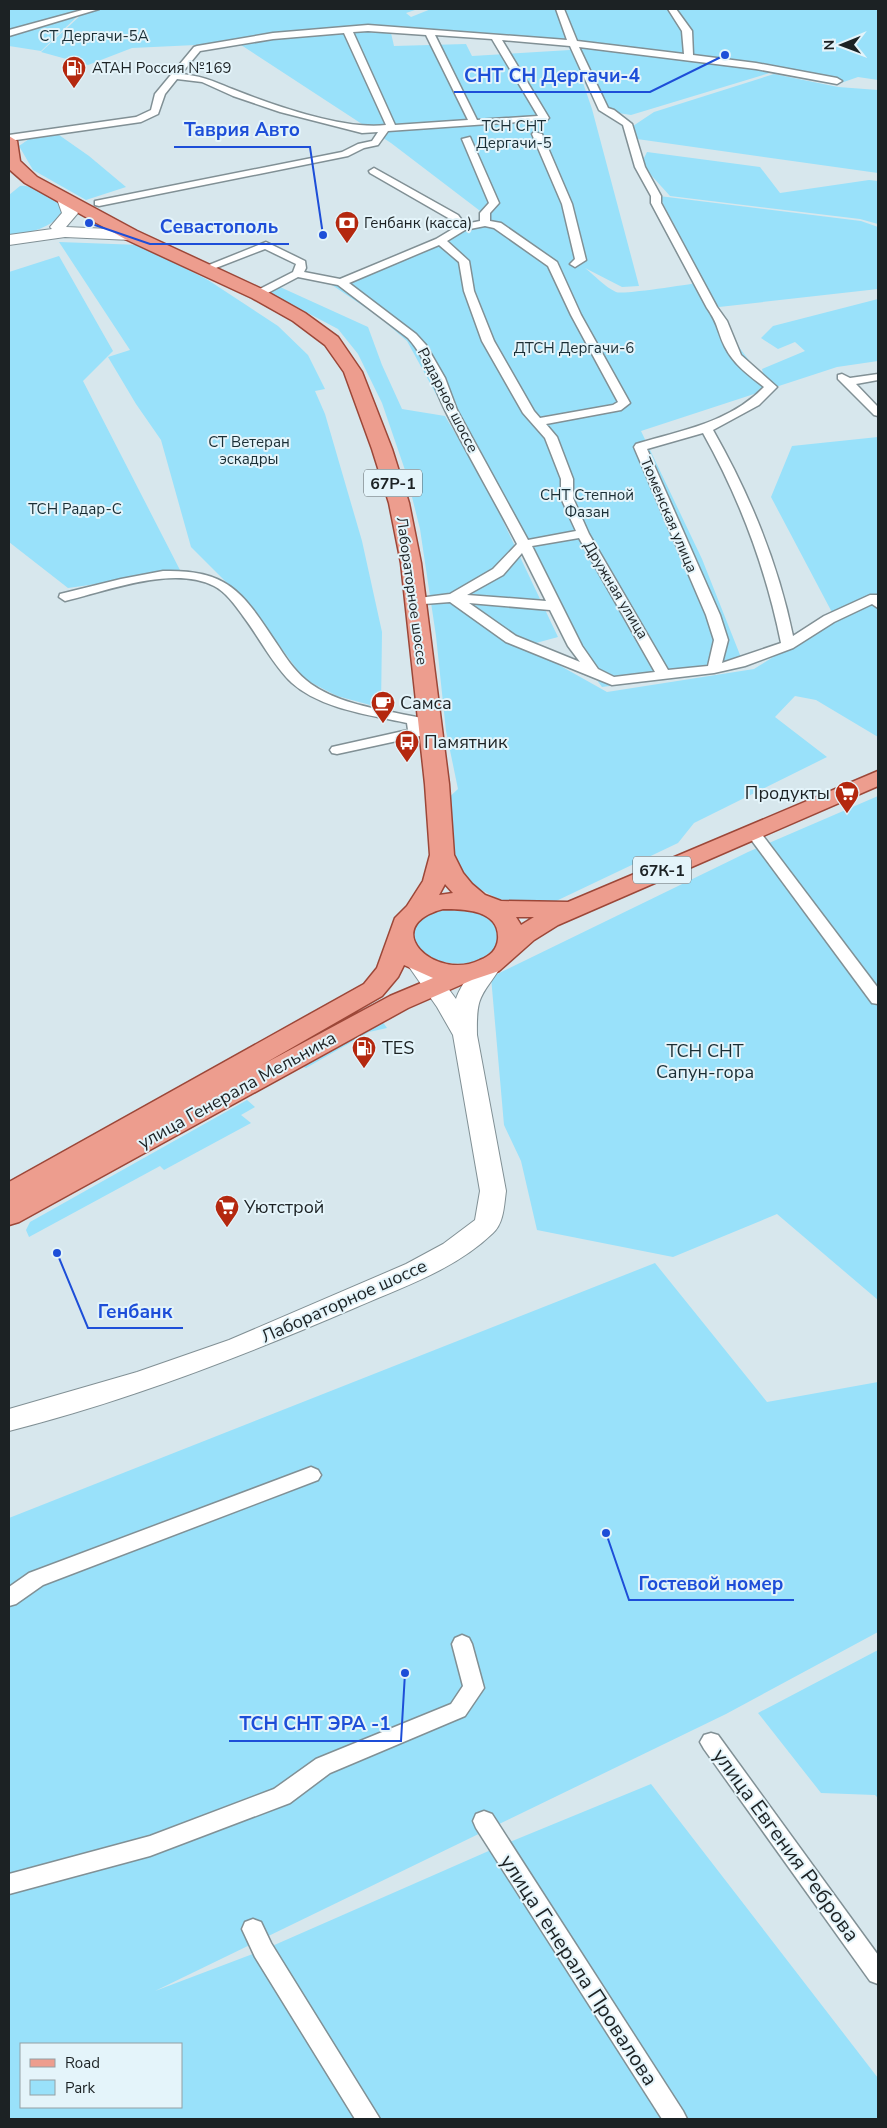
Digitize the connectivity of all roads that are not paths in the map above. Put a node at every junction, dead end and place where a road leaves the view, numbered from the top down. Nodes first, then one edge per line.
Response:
1 (95, 9) edge
2 (560, 9) edge
3 (672, 9) edge
4 (348, 31) junction
5 (429, 32) junction
6 (9, 33) edge
7 (495, 36) junction
8 (573, 43) junction
9 (688, 58) junction
10 (175, 76) junction
11 (837, 81) dead end
12 (474, 123) junction
13 (388, 128) junction
14 (537, 134) dead end
15 (467, 139) dead end
16 (9, 140) edge
17 (374, 171) dead end
18 (64, 199) junction
19 (94, 218) junction
20 (486, 222) junction
21 (462, 228) junction
22 (62, 230) junction
23 (131, 235) junction
24 (9, 240) edge
25 (440, 241) junction
26 (575, 264) dead end
27 (204, 268) junction
28 (297, 274) junction
29 (341, 282) junction
30 (258, 294) junction
31 (878, 377) edge
32 (878, 392) edge
33 (862, 397) junction
34 (878, 413) edge
35 (537, 422) junction
36 (706, 429) junction
37 (583, 534) junction
38 (524, 544) junction
39 (65, 597) dead end
40 (453, 598) junction
41 (416, 602) junction
42 (878, 604) edge
43 (555, 606) junction
44 (788, 645) junction
45 (714, 669) junction
46 (664, 675) junction
47 (602, 676) junction
48 (421, 722) junction
49 (337, 750) dead end
50 (878, 778) edge
51 (752, 831) junction
52 (442, 855) junction
53 (482, 904) junction
54 (571, 908) junction
55 (417, 910) junction
56 (400, 942) junction
57 (510, 948) junction
58 (416, 961) junction
59 (480, 969) junction
60 (434, 986) junction
61 (878, 999) edge
62 (399, 1002) junction
63 (459, 1027) junction
64 (9, 1194) edge
65 (9, 1215) edge
66 (9, 1420) edge
67 (311, 1475) dead end
68 (9, 1598) edge
69 (462, 1644) dead end
70 (711, 1742) dead end
71 (484, 1821) dead end
72 (9, 1884) edge
73 (253, 1929) dead end
74 (878, 1973) edge
75 (368, 2119) edge
76 (675, 2119) edge

1 - 6 street
2 - 8 street
3 - 9 street
4 - 5 street
4 - 10 street
4 - 13 street
5 - 7 street
5 - 12 street
7 - 8 street
7 - 12 street
8 - 9 street
8 - 36 street
9 - 11 street
10 - 13 street
10 - 16 street
12 - 13 street
13 - 19 street
14 - 26 street
15 - 20 street
16 - 18 main road, Лабораторное шоссе / 67Р-1
17 - 21 street
18 - 19 main road, Лабораторное шоссе / 67Р-1
18 - 22 main road
19 - 22 main road
19 - 23 main road, Лабораторное шоссе / 67Р-1
20 - 21 street
20 - 35 street
21 - 25 street
22 - 23 main road
22 - 24 main road
23 - 27 main road, Лабораторное шоссе / 67Р-1
25 - 29 street
25 - 35 street, Дружная улица
27 - 28 street
27 - 30 main road, Лабораторное шоссе / 67Р-1
28 - 29 street
28 - 30 street
29 - 38 street, Радарное шоссе
30 - 41 main road, Лабораторное шоссе / 67Р-1
31 - 33 street
32 - 33 street
33 - 34 street
35 - 37 street, Дружная улица
36 - 44 street
36 - 45 street, Тюменская улица
37 - 38 street
37 - 46 street, Дружная улица
38 - 40 street
38 - 43 street
39 - 48 street
40 - 41 street
40 - 43 street
40 - 47 street
41 - 48 main road, Лабораторное шоссе / 67Р-1
42 - 44 street
43 - 47 street
44 - 45 street
45 - 46 street
46 - 47 street
48 - 49 street
48 - 52 main road, Лабораторное шоссе / 67Р-1
50 - 51 main road, 67К-1
51 - 54 main road, 67К-1
51 - 61 street
52 - 53 main road, Лабораторное шоссе / 67Р-1
52 - 55 main road, Лабораторное шоссе / 67Р-1
53 - 54 main road, 67К-1
53 - 55 main road, 67К-1
53 - 57 main road, 67К-1
54 - 57 main road, 67К-1
55 - 56 main road
56 - 58 main road, 67К-1
56 - 64 main road, улица Генерала Мельника
57 - 59 main road, 67К-1
58 - 59 main road, 67К-1
58 - 60 main road, Лабораторное шоссе / 67К-1
59 - 60 main road, улица Генерала Мельника
59 - 63 main road, Лабораторное шоссе / 67К-1
60 - 62 main road, улица Генерала Мельника
60 - 63 main road, Лабораторное шоссе / 67К-1
62 - 63 main road
62 - 65 main road, улица Генерала Мельника
63 - 66 main road, Лабораторное шоссе / 67К-1
67 - 68 street
69 - 72 street
70 - 74 street, улица Евгения Реброва
71 - 76 street, улица Генерала Провалова
73 - 75 street

